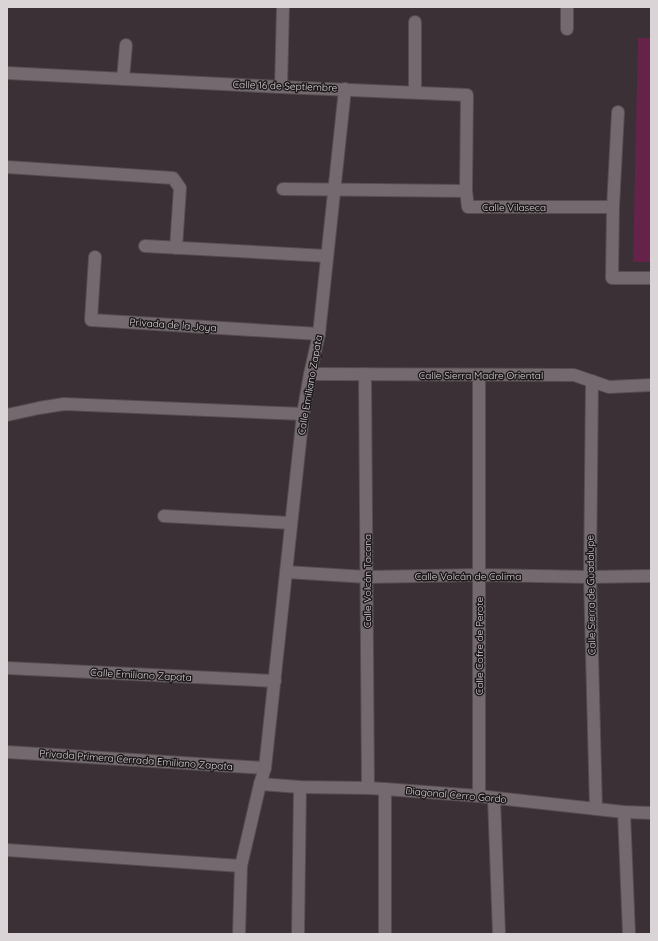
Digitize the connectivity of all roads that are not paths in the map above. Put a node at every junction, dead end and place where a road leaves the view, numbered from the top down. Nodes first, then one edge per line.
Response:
1 (283, 7) edge
2 (567, 7) edge
3 (415, 22) dead end
4 (567, 29) dead end
5 (126, 45) dead end
6 (7, 73) edge
7 (123, 79) junction
8 (281, 87) junction
9 (345, 89) junction
10 (415, 92) junction
11 (618, 112) dead end
12 (7, 167) edge
13 (283, 189) dead end
14 (334, 189) junction
15 (466, 191) junction
16 (613, 207) junction
17 (145, 246) dead end
18 (176, 248) junction
19 (327, 256) junction
20 (94, 257) dead end
21 (651, 278) edge
22 (319, 334) junction
23 (310, 374) junction
24 (365, 374) junction
25 (479, 375) junction
26 (592, 381) junction
27 (651, 386) edge
28 (303, 414) junction
29 (7, 415) edge
30 (164, 516) dead end
31 (291, 523) junction
32 (286, 572) junction
33 (479, 575) junction
34 (651, 576) edge
35 (367, 577) junction
36 (590, 577) junction
37 (7, 668) edge
38 (275, 681) junction
39 (7, 752) edge
40 (265, 768) junction
41 (260, 784) junction
42 (300, 787) junction
43 (368, 788) junction
44 (385, 788) junction
45 (479, 796) junction
46 (494, 798) junction
47 (596, 809) junction
48 (624, 812) junction
49 (651, 813) edge
50 (7, 850) edge
51 (241, 866) junction
52 (239, 934) edge
53 (298, 934) edge
54 (385, 934) edge
55 (499, 934) edge
56 (629, 934) edge

1 - 8 street
2 - 4 street
3 - 10 street
5 - 7 street
6 - 7 street, Calle 16 de Septiembre
7 - 8 street, Calle 16 de Septiembre
8 - 9 street, Calle 16 de Septiembre
9 - 10 street, Calle 16 de Septiembre
9 - 14 street, Calle Emiliano Zapata
10 - 15 street, Calle 16 de Septiembre
11 - 16 street
12 - 18 street
13 - 14 street
14 - 15 street
14 - 19 street, Calle Emiliano Zapata
15 - 16 street, Calle Vilaseca
16 - 21 street
17 - 18 street
18 - 19 street
19 - 22 street, Calle Emiliano Zapata
20 - 22 street, Privada de la Joya
22 - 23 street, Calle Emiliano Zapata
23 - 24 street, Calle Sierra Madre Oriental
23 - 28 street, Calle Emiliano Zapata
24 - 25 street, Calle Sierra Madre Oriental
24 - 35 street, Calle Volcán Tacana
25 - 26 street, Calle Sierra Madre Oriental
25 - 33 street, Calle Cofre de Perote
26 - 27 street, Calle Sierra Madre Oriental
26 - 36 street, Calle Sierra de Guadalupe
28 - 29 street
28 - 31 street, Calle Emiliano Zapata
30 - 31 street
31 - 32 street, Calle Emiliano Zapata
32 - 35 street, Calle Volcán de Colima
32 - 38 street, Calle Emiliano Zapata
33 - 35 street, Calle Volcán de Colima
33 - 36 street, Calle Volcán de Colima
33 - 45 street, Calle Cofre de Perote
34 - 36 street, Calle Volcán de Colima
35 - 43 street, Calle Volcán Tacana
36 - 47 street, Calle Sierra de Guadalupe
37 - 38 street, Calle Emiliano Zapata
38 - 40 street, Calle Emiliano Zapata
39 - 40 street, Privada Primera Cerrada Emiliano Zapata
40 - 41 street, Calle Emiliano Zapata
41 - 42 street, Diagonal Cerro Gordo
41 - 51 street, Calle Emiliano Zapata
42 - 43 street, Diagonal Cerro Gordo
42 - 53 street
43 - 44 street, Diagonal Cerro Gordo
44 - 45 street, Diagonal Cerro Gordo
44 - 54 street
45 - 46 street, Diagonal Cerro Gordo
46 - 47 street, Diagonal Cerro Gordo
46 - 55 street
47 - 48 street, Diagonal Cerro Gordo
48 - 49 street, Diagonal Cerro Gordo
48 - 56 street
50 - 51 street
51 - 52 street, Calle Emiliano Zapata

